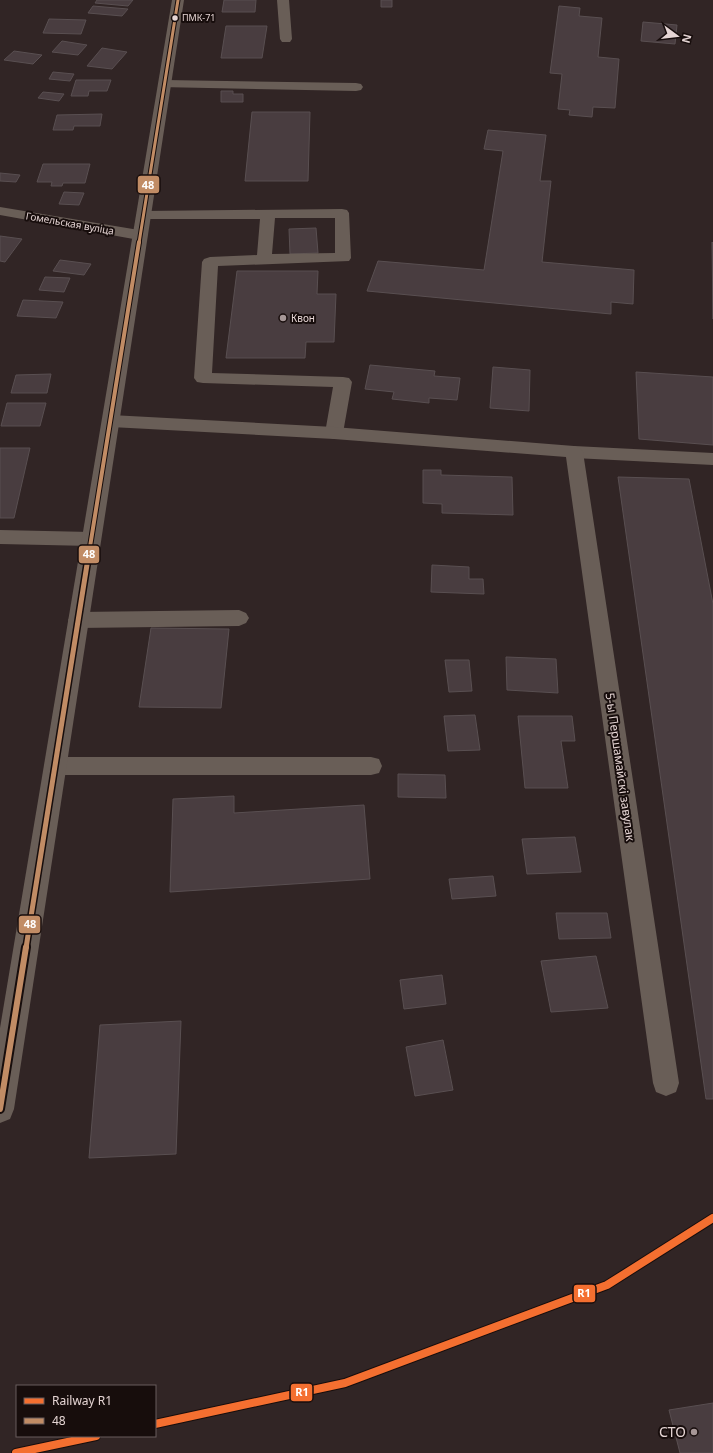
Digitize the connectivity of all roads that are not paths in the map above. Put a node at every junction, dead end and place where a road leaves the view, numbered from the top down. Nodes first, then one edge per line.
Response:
1 (178, 0) edge
2 (283, 0) edge
3 (286, 39) dead end
4 (164, 84) junction
5 (356, 87) dead end
6 (0, 212) edge
7 (268, 214) junction
8 (144, 215) junction
9 (139, 235) junction
10 (264, 259) junction
11 (111, 421) junction
12 (334, 433) junction
13 (574, 452) junction
14 (713, 459) edge
15 (0, 537) edge
16 (91, 539) junction
17 (239, 618) dead end
18 (78, 620) junction
19 (55, 766) junction
20 (371, 766) dead end
21 (666, 1083) dead end
22 (0, 1109) edge

1 - 4 street
2 - 3 street
4 - 5 street
4 - 8 street
6 - 9 street, Гомельская вуліца
7 - 8 street
7 - 10 street
7 - 10 street
8 - 9 street
9 - 11 street
10 - 12 street
11 - 12 street
11 - 16 street
12 - 13 street
13 - 14 street
13 - 21 street, 5-ы Першамайскі завулак
15 - 16 street
16 - 18 street
17 - 18 street
18 - 19 street
19 - 20 street
19 - 22 street

